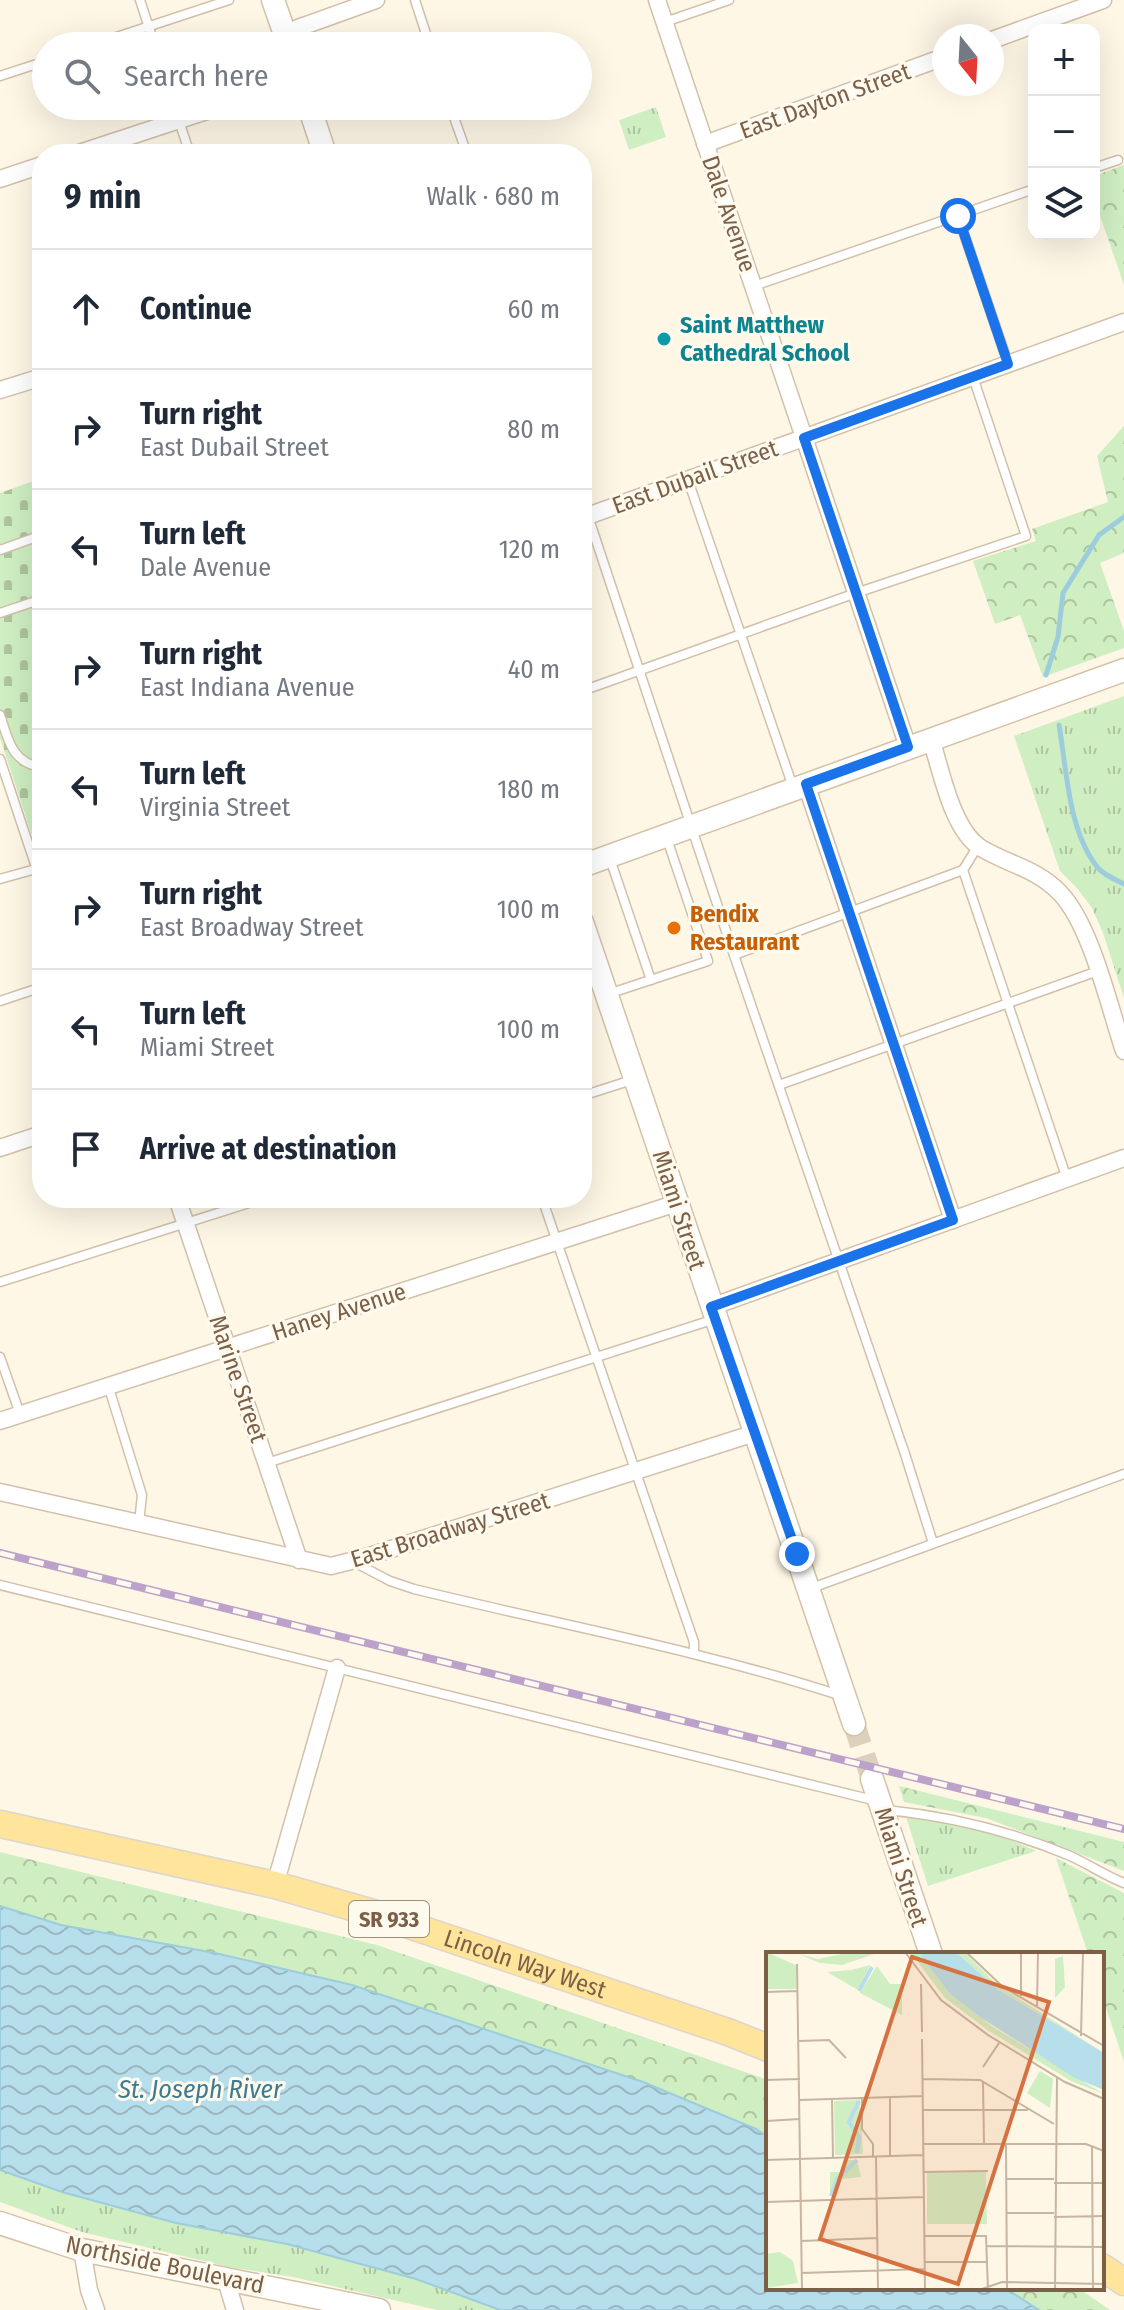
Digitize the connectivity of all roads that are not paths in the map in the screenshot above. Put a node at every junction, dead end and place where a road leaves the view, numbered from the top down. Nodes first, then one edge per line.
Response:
1 (140, 0) edge
2 (229, 0) edge
3 (273, 0) edge
4 (376, 0) edge
5 (415, 0) edge
6 (657, 0) edge
7 (729, 0) edge
8 (1103, 0) edge
9 (664, 23) junction
10 (149, 26) junction
11 (131, 32) edge
12 (151, 32) edge
13 (283, 32) edge
14 (304, 32) edge
15 (425, 32) edge
16 (1004, 36) edge
17 (932, 61) edge
18 (32, 66) edge
19 (0, 76) edge
20 (159, 120) edge
21 (178, 120) edge
22 (314, 120) edge
23 (455, 120) edge
24 (100, 144) edge
25 (187, 144) edge
26 (322, 144) edge
27 (463, 144) edge
28 (705, 144) junction
29 (1118, 160) dead end
30 (1100, 166) edge
31 (32, 168) edge
32 (0, 179) edge
33 (1028, 191) edge
34 (958, 216) junction
35 (753, 287) junction
36 (1124, 322) edge
37 (1008, 364) junction
38 (973, 377) junction
39 (32, 380) edge
40 (0, 390) edge
41 (804, 438) junction
42 (688, 480) junction
43 (592, 514) edge
44 (592, 536) edge
45 (32, 539) edge
46 (0, 550) edge
47 (856, 593) junction
48 (32, 602) edge
49 (0, 613) edge
50 (740, 636) junction
51 (640, 670) junction
52 (1124, 670) edge
53 (592, 687) edge
54 (0, 715) edge
55 (931, 739) junction
56 (908, 747) junction
57 (0, 759) edge
58 (32, 766) edge
59 (799, 786) junction
60 (690, 825) junction
61 (666, 834) junction
62 (978, 846) junction
63 (609, 856) junction
64 (32, 857) edge
65 (592, 862) edge
66 (32, 870) edge
67 (963, 870) junction
68 (0, 879) edge
69 (850, 913) junction
70 (734, 955) junction
71 (592, 967) edge
72 (1098, 971) junction
73 (651, 980) junction
74 (32, 990) edge
75 (607, 995) junction
76 (0, 1001) edge
77 (1007, 1002) junction
78 (894, 1043) junction
79 (1124, 1051) edge
80 (635, 1079) junction
81 (779, 1085) junction
82 (592, 1093) edge
83 (32, 1137) edge
84 (0, 1148) edge
85 (1124, 1158) edge
86 (1067, 1179) junction
87 (677, 1203) junction
88 (180, 1208) edge
89 (235, 1208) edge
90 (545, 1208) edge
91 (953, 1220) junction
92 (186, 1224) junction
93 (557, 1242) junction
94 (840, 1261) junction
95 (0, 1282) edge
96 (713, 1313) junction
97 (228, 1347) junction
98 (0, 1357) edge
99 (597, 1357) junction
100 (108, 1385) junction
101 (20, 1414) junction
102 (0, 1421) edge
103 (755, 1433) junction
104 (267, 1463) junction
105 (634, 1472) junction
106 (1124, 1474) edge
107 (0, 1492) edge
108 (139, 1523) junction
109 (933, 1543) junction
110 (299, 1560) junction
111 (352, 1561) junction
112 (0, 1585) edge
113 (809, 1589) junction
114 (694, 1653) junction
115 (337, 1668) junction
116 (844, 1696) junction
117 (854, 1724) tunnel mouth
118 (872, 1779) tunnel mouth
119 (881, 1806) junction
120 (0, 1824) edge
121 (1124, 1883) edge
122 (275, 1885) junction
123 (930, 1952) edge
124 (766, 2047) edge
125 (0, 2223) edge
126 (82, 2250) junction
127 (1104, 2268) edge
128 (226, 2280) junction
129 (1124, 2282) edge
130 (96, 2310) edge
131 (235, 2310) edge
132 (379, 2310) edge

1 - 10 lane
2 - 10 lane
3 - 13 street
4 - 14 street
5 - 15 lane
6 - 9 street, Dale Avenue
7 - 9 lane
8 - 16 street
9 - 28 street, Dale Avenue
10 - 11 lane
10 - 12 lane
17 - 28 street, East Dayton Street
18 - 19 lane
20 - 24 street
21 - 25 lane
22 - 26 street
23 - 27 lane
28 - 35 street, Dale Avenue
29 - 30 lane
31 - 32 street
33 - 34 lane
34 - 35 lane
34 - 37 lane
35 - 41 street, Dale Avenue
36 - 37 street, East Dubail Street
37 - 38 street, East Dubail Street
38 - 41 street, East Dubail Street
38 - 47 lane
39 - 40 street
41 - 42 street, East Dubail Street
41 - 47 street, Dale Avenue
42 - 43 street, East Dubail Street
42 - 50 lane
44 - 51 lane
45 - 46 lane
47 - 50 lane
47 - 56 street, Dale Avenue
48 - 49 lane
50 - 51 lane
50 - 59 lane
51 - 53 lane
51 - 60 lane
52 - 55 street
54 - 58 lane
55 - 56 street
55 - 62 street
56 - 59 street
57 - 64 lane
59 - 60 street
59 - 69 street
60 - 61 street
60 - 70 lane
61 - 63 street
61 - 73 lane
62 - 67 lane
62 - 72 street
63 - 65 street
63 - 73 lane
66 - 68 lane
67 - 69 lane
67 - 77 lane
69 - 70 lane
69 - 78 street
70 - 81 lane
71 - 75 street, Miami Street
72 - 77 lane
72 - 79 street
73 - 75 lane
74 - 76 lane
75 - 80 street, Miami Street
77 - 78 lane
77 - 86 lane
78 - 81 lane
78 - 91 street
80 - 82 lane
80 - 87 street, Miami Street
81 - 94 lane
83 - 84 street
85 - 86 street
86 - 91 street
87 - 93 street, Haney Avenue
87 - 96 street, Miami Street
88 - 92 street, Marine Street
89 - 92 lane
90 - 93 lane
91 - 94 street
92 - 95 lane
92 - 97 street, Marine Street
93 - 97 street, Haney Avenue
93 - 99 lane
94 - 96 street
94 - 109 lane
96 - 99 lane
96 - 103 street, Miami Street
97 - 100 street, Haney Avenue
97 - 104 street, Marine Street
98 - 101 lane
99 - 104 lane
99 - 105 lane
100 - 101 street, Haney Avenue
100 - 108 lane
101 - 102 street, Haney Avenue
103 - 105 street, East Broadway Street
103 - 113 street, Miami Street
104 - 110 street, Marine Street
105 - 111 street, East Broadway Street
105 - 114 lane
106 - 109 lane
107 - 108 street, East Broadway Street
108 - 110 street, East Broadway Street
109 - 113 lane
110 - 111 street, East Broadway Street
111 - 114 lane
112 - 115 lane
113 - 116 street, Miami Street
114 - 116 lane
115 - 119 lane
115 - 122 street
116 - 117 street, Miami Street
118 - 119 street, Miami Street
119 - 121 lane
119 - 123 street, Miami Street
120 - 122 main road, Lincoln Way West / SR 933
122 - 124 main road, Lincoln Way West / SR 933
125 - 126 street, Northside Boulevard
126 - 128 street, Northside Boulevard
126 - 130 street
127 - 129 main road
128 - 131 street
128 - 132 street, Northside Boulevard

